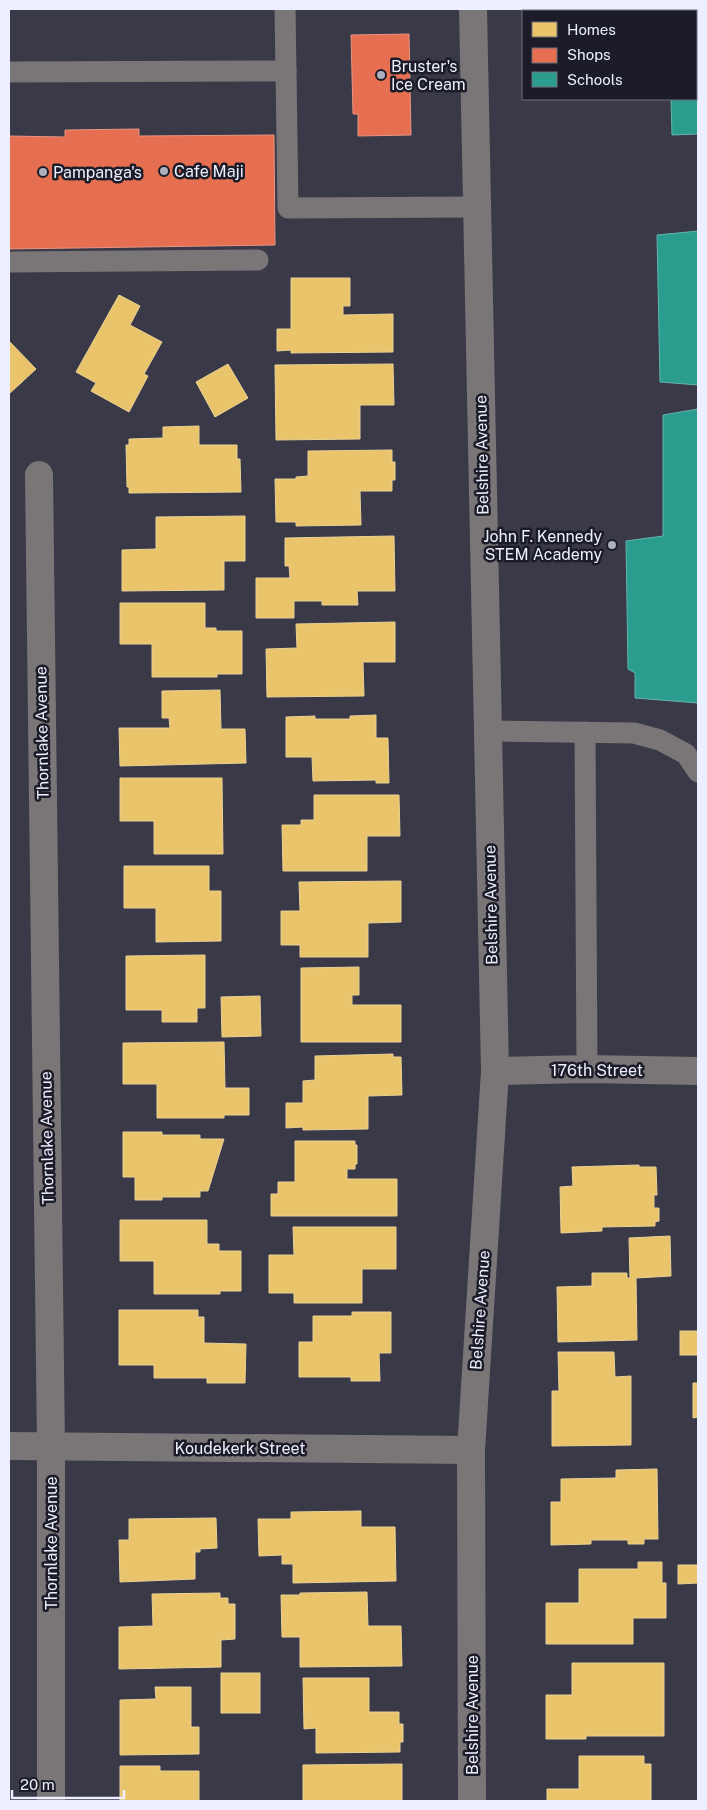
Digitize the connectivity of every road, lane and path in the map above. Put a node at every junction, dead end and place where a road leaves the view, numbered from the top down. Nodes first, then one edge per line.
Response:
1 (286, 9) edge
2 (473, 9) edge
3 (9, 72) edge
4 (286, 72) junction
5 (477, 207) junction
6 (258, 260) dead end
7 (9, 262) edge
8 (39, 475) dead end
9 (488, 731) junction
10 (585, 732) junction
11 (698, 772) edge
12 (587, 1069) junction
13 (495, 1071) junction
14 (698, 1071) edge
15 (9, 1446) edge
16 (51, 1447) junction
17 (471, 1450) junction
18 (51, 1801) edge
19 (472, 1801) edge

1 - 4 lane
2 - 5 street, Belshire Avenue
3 - 4 lane
4 - 5 lane
5 - 9 street, Belshire Avenue
6 - 7 lane
8 - 16 street, Thornlake Avenue
9 - 10 lane
9 - 13 street, Belshire Avenue
10 - 11 lane
10 - 12 lane
12 - 13 street, 176th Street
12 - 14 street, 176th Street
13 - 17 street, Belshire Avenue
15 - 16 street, Koudekerk Street
16 - 17 street, Koudekerk Street
16 - 18 street, Thornlake Avenue
17 - 19 street, Belshire Avenue

